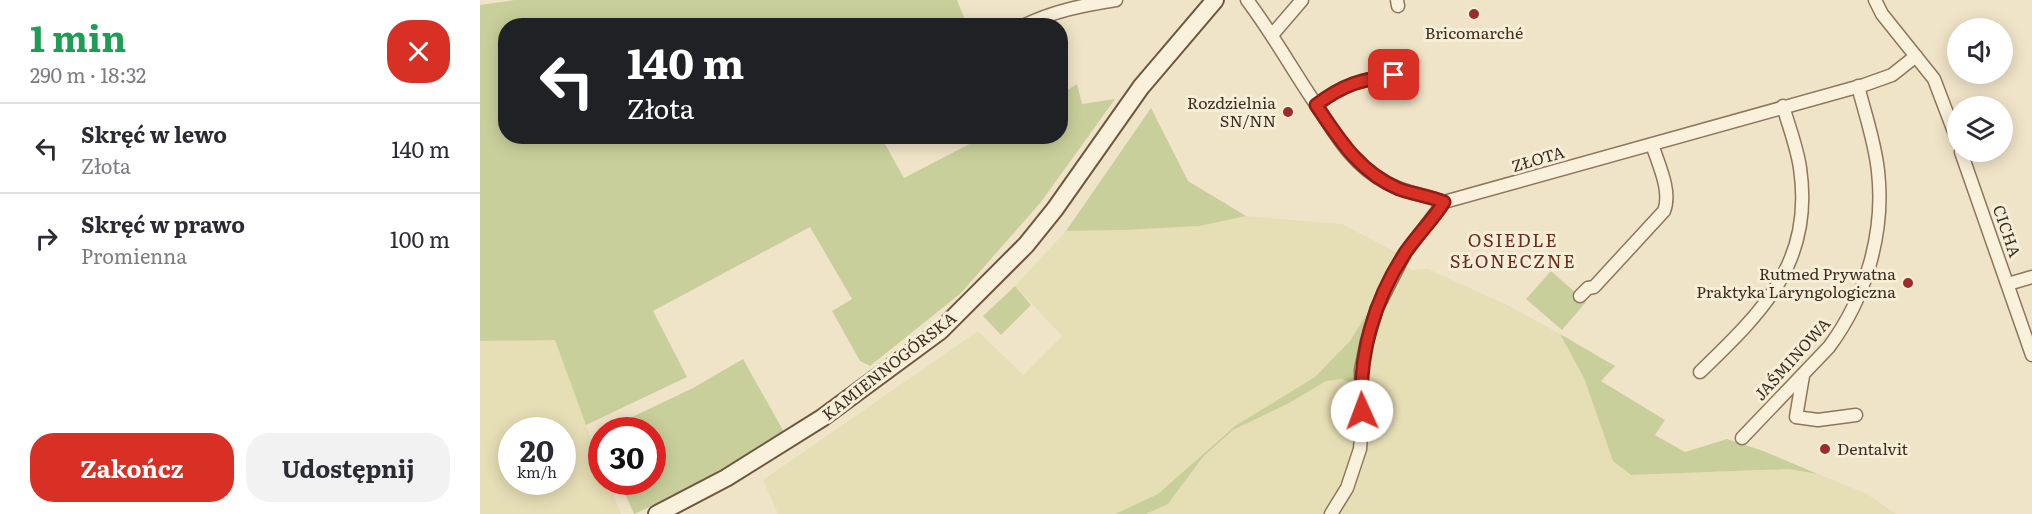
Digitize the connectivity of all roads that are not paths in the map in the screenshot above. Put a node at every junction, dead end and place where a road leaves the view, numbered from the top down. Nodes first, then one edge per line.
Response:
1 (1116, 0) edge
2 (1215, 0) edge
3 (1247, 0) edge
4 (1302, 0) edge
5 (1875, 0) edge
6 (1038, 18) edge
7 (1272, 35) junction
8 (1916, 56) junction
9 (1394, 75) dead end
10 (1858, 86) junction
11 (1316, 105) junction
12 (1783, 106) junction
13 (1947, 113) edge
14 (1652, 144) junction
15 (1965, 162) edge
16 (1444, 202) junction
17 (2032, 278) edge
18 (2008, 284) junction
19 (1580, 296) dead end
20 (2032, 355) edge
21 (1700, 372) dead end
22 (1803, 376) junction
23 (1856, 415) dead end
24 (1742, 438) dead end
25 (657, 514) edge
26 (1331, 514) edge

1 - 6 street
2 - 25 street, KAMIENNOGÓRSKA
3 - 7 street
4 - 7 street
5 - 8 street
7 - 11 street
8 - 10 street, ZŁOTA
8 - 13 street
9 - 11 street
10 - 12 street, ZŁOTA
10 - 22 street, JAŚMINOWA
11 - 16 street
12 - 14 street, ZŁOTA
12 - 21 street
14 - 16 street, ZŁOTA
14 - 19 street
15 - 18 street, CICHA
16 - 26 street
17 - 18 street
18 - 20 street, CICHA
22 - 23 street
22 - 24 street, JAŚMINOWA

